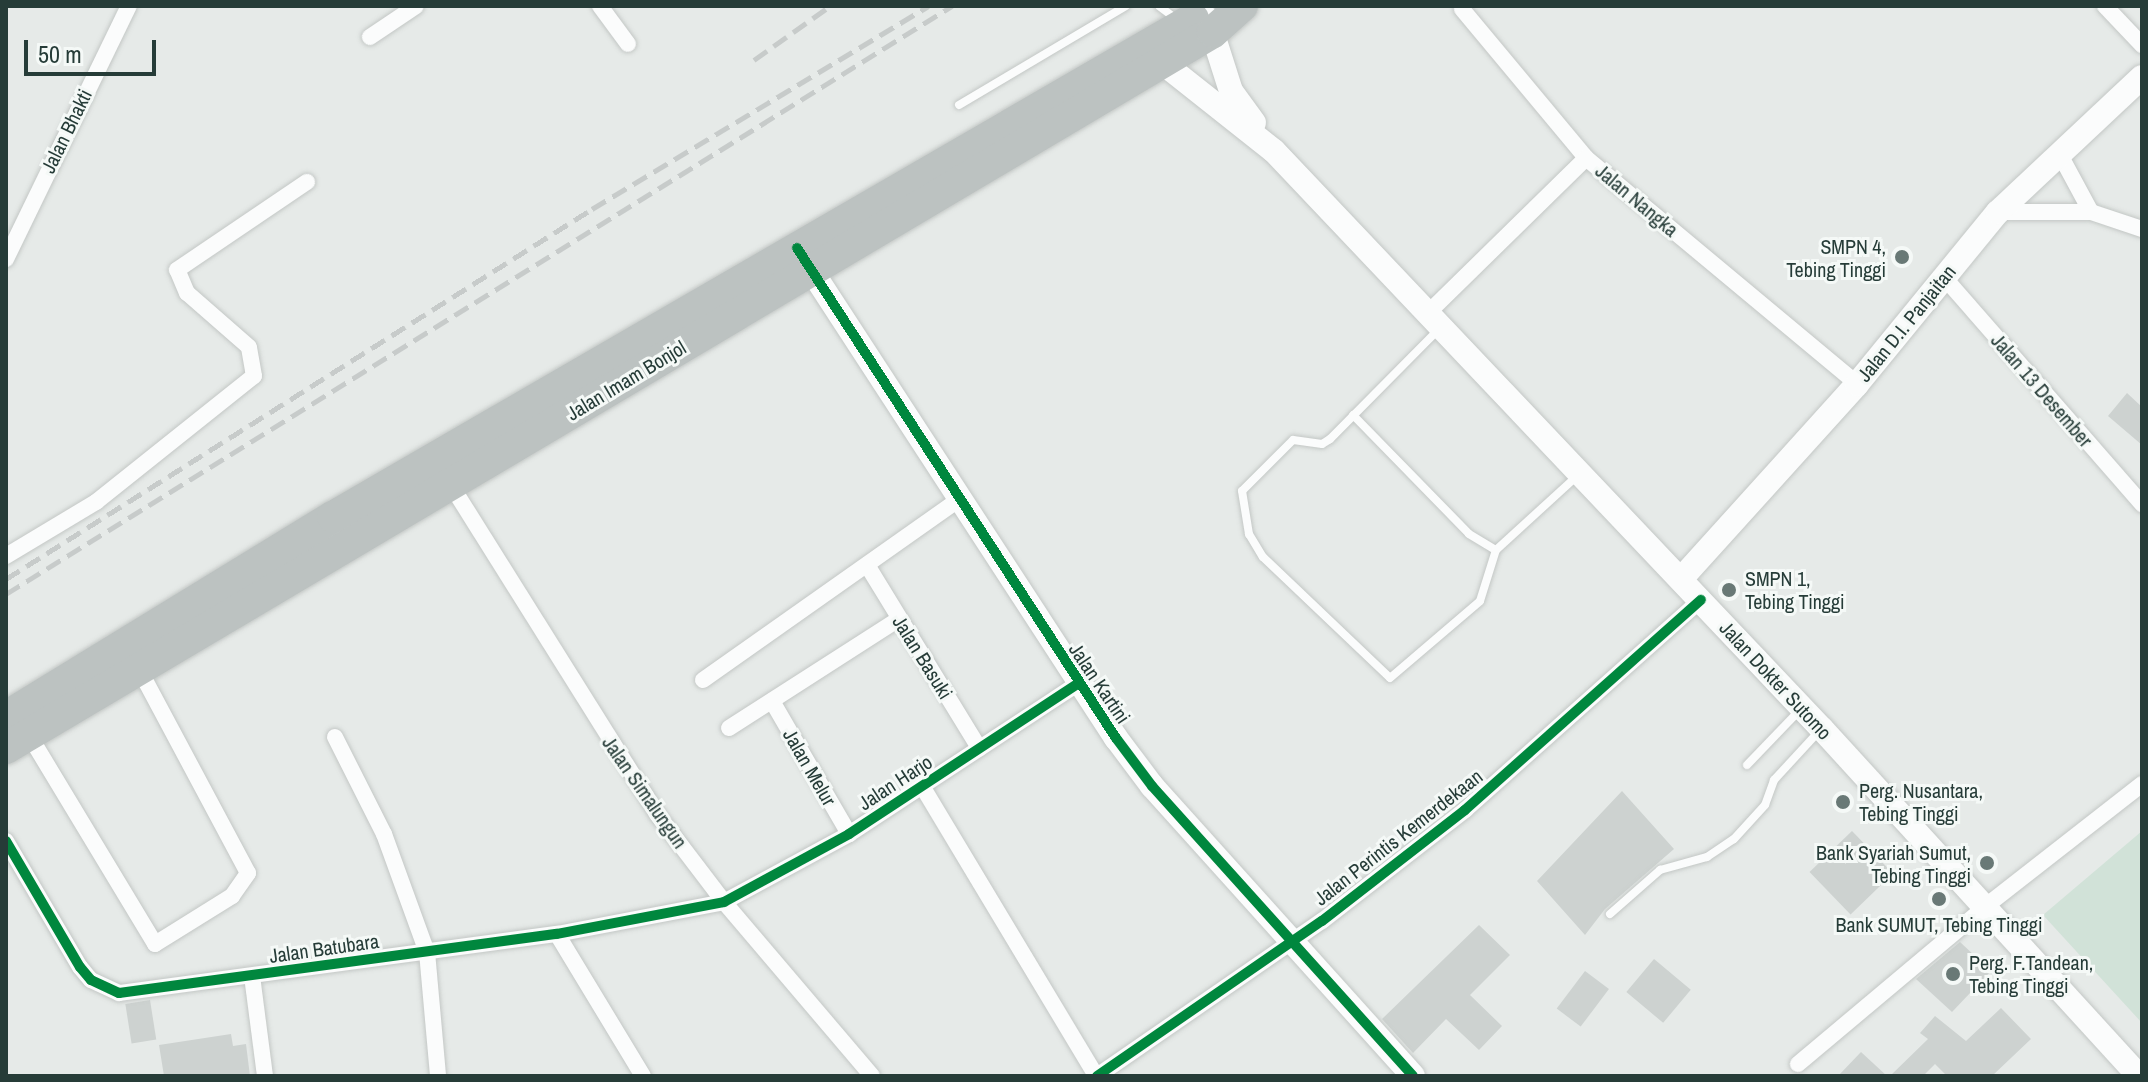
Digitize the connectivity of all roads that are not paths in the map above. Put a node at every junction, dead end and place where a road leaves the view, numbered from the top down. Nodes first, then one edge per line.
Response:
1 (129, 6) edge
2 (416, 6) edge
3 (600, 6) edge
4 (1126, 6) edge
5 (1242, 6) edge
6 (2105, 6) edge
7 (1462, 9) dead end
8 (1195, 16) edge
9 (370, 37) dead end
10 (628, 44) dead end
11 (2142, 45) edge
12 (1151, 55) junction
13 (2142, 77) edge
14 (959, 105) dead end
15 (1274, 151) junction
16 (2058, 151) junction
17 (1586, 158) junction
18 (307, 182) dead end
19 (1998, 212) junction
20 (2091, 212) junction
21 (2142, 229) edge
22 (6, 259) edge
23 (804, 259) junction
24 (1943, 276) junction
25 (1436, 319) junction
26 (1857, 384) junction
27 (1353, 415) junction
28 (1580, 472) junction
29 (451, 485) junction
30 (960, 499) junction
31 (2142, 504) edge
32 (1496, 550) junction
33 (6, 556) edge
34 (867, 565) junction
35 (1681, 579) junction
36 (1701, 600) junction
37 (899, 619) junction
38 (140, 671) junction
39 (703, 680) dead end
40 (1079, 683) junction
41 (772, 701) junction
42 (1802, 708) junction
43 (729, 728) dead end
44 (1822, 729) junction
45 (14, 733) edge
46 (335, 737) dead end
47 (979, 748) junction
48 (1747, 765) dead end
49 (2142, 784) edge
50 (922, 786) junction
51 (849, 834) junction
52 (6, 841) edge
53 (724, 902) junction
54 (1986, 906) junction
55 (1610, 914) dead end
56 (557, 934) junction
57 (1289, 942) junction
58 (427, 952) junction
59 (252, 976) junction
60 (1798, 1064) dead end
61 (265, 1076) edge
62 (438, 1076) edge
63 (643, 1076) edge
64 (872, 1076) edge
65 (1097, 1076) edge
66 (1413, 1076) edge
67 (2139, 1076) edge

1 - 22 street, Jalan Bhakti
2 - 9 street
3 - 10 street
4 - 14 lane
5 - 8 highway, Jalan Imam Bonjol
6 - 11 street
7 - 17 street
8 - 12 highway, Jalan Imam Bonjol
8 - 15 street, Jalan Dokter Sutomo
12 - 15 street, Jalan Dokter Sutomo
12 - 23 highway, Jalan Imam Bonjol
13 - 16 street, Jalan D.I. Panjaitan
15 - 25 street, Jalan Dokter Sutomo
16 - 19 street, Jalan D.I. Panjaitan
16 - 20 street
17 - 25 street, Jalan Nangka
17 - 26 street, Jalan Nangka
18 - 33 street
19 - 20 street
19 - 24 street, Jalan D.I. Panjaitan
20 - 21 street
23 - 29 highway, Jalan Imam Bonjol
23 - 30 street, Jalan Kartini
23 - 45 highway, Jalan Imam Bonjol
24 - 26 street, Jalan D.I. Panjaitan
24 - 31 street, Jalan 13 Desember
25 - 27 lane
25 - 28 street, Jalan Dokter Sutomo
26 - 35 street, Jalan D.I. Panjaitan
27 - 32 lane
27 - 32 lane
28 - 32 lane
28 - 35 street, Jalan Dokter Sutomo
29 - 38 highway, Jalan Imam Bonjol
29 - 53 street, Jalan Simalungun
30 - 34 street
30 - 40 street, Jalan Kartini
34 - 37 street, Jalan Basuki
34 - 39 street
35 - 36 street, Jalan Dokter Sutomo
36 - 42 street, Jalan Dokter Sutomo
36 - 57 street, Jalan Perintis Kemerdekaan
37 - 41 street
37 - 47 street, Jalan Basuki
38 - 45 highway, Jalan Imam Bonjol
38 - 45 street
40 - 47 street, Jalan Harjo
40 - 57 street, Jalan Kartini
41 - 43 street
41 - 51 street, Jalan Melur
42 - 44 street, Jalan Dokter Sutomo
42 - 48 lane
44 - 54 street, Jalan Dokter Sutomo
44 - 55 lane
46 - 58 street
47 - 50 street, Jalan Harjo
49 - 54 street
50 - 51 street, Jalan Harjo
50 - 65 street
51 - 53 street, Jalan Harjo
52 - 59 street, Jalan Batubara
53 - 56 street, Jalan Batubara
53 - 64 street, Jalan Simalungun
54 - 60 street
54 - 67 street, Jalan Dokter Sutomo
56 - 58 street, Jalan Batubara
56 - 63 street
57 - 65 street, Jalan Perintis Kemerdekaan
57 - 66 street, Jalan Kartini
58 - 59 street, Jalan Batubara
58 - 62 street
59 - 61 street

